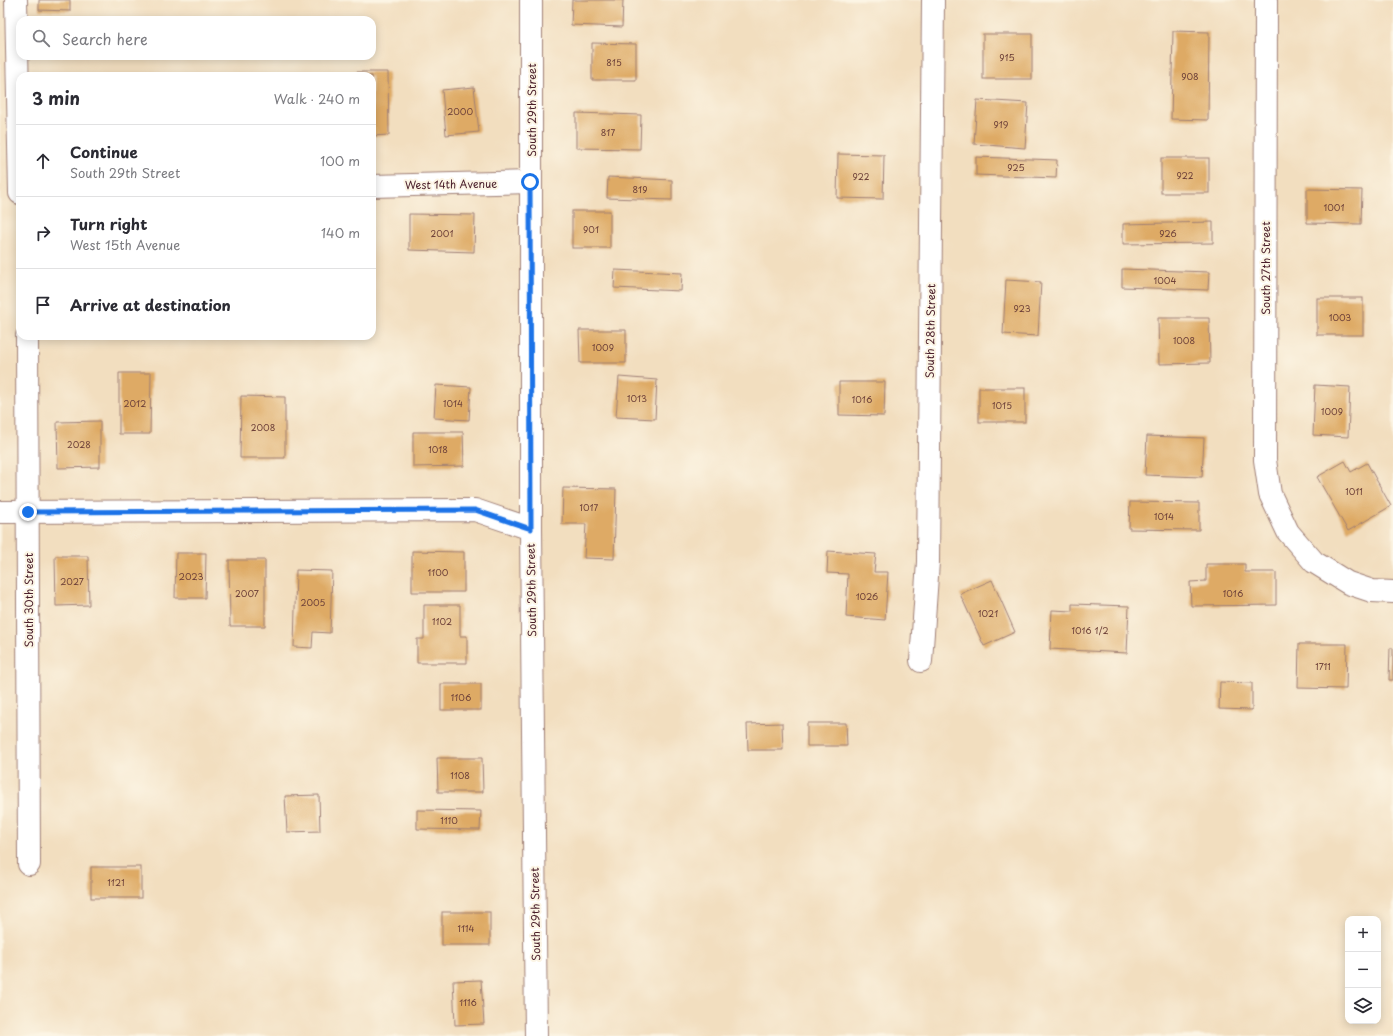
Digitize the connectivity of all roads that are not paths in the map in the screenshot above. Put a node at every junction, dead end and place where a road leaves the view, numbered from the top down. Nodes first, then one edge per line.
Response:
1 (16, 0) edge
2 (531, 0) edge
3 (933, 0) edge
4 (1266, 0) edge
5 (530, 182) junction
6 (15, 185) edge
7 (376, 186) edge
8 (28, 340) edge
9 (0, 512) edge
10 (28, 512) junction
11 (531, 529) junction
12 (1393, 592) edge
13 (921, 661) dead end
14 (29, 864) dead end
15 (536, 1036) edge

1 - 6 street
2 - 5 street, South 29th Street
3 - 13 street, South 28th Street
4 - 12 street, South 27th Street
5 - 7 street, West 14th Avenue
5 - 11 street, South 29th Street
8 - 10 street, South 30th Street
9 - 10 street
10 - 11 street
10 - 14 street, South 30th Street
11 - 15 street, South 29th Street

